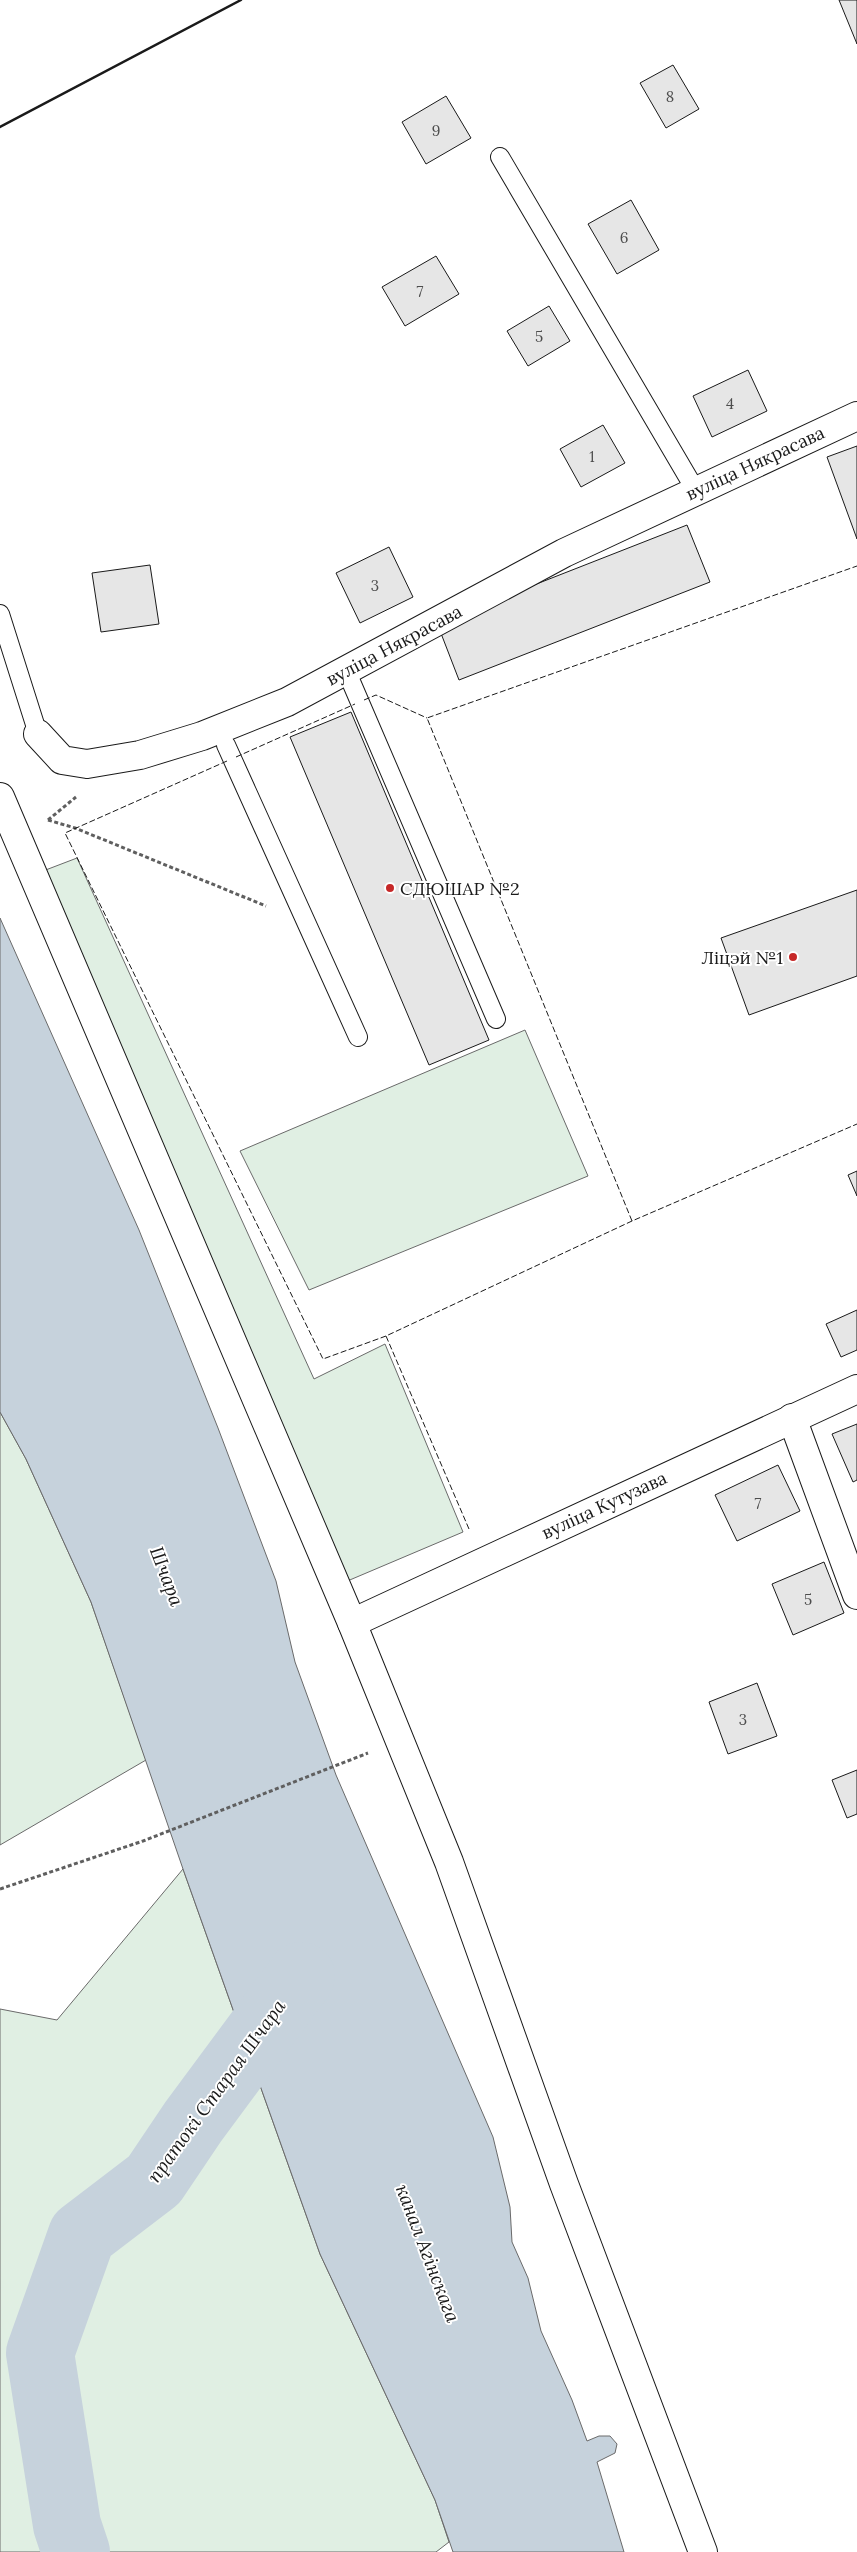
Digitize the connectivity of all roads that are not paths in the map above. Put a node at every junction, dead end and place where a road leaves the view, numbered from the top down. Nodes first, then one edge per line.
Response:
1 (500, 157) dead end
2 (857, 416) edge
3 (696, 491) junction
4 (0, 614) edge
5 (346, 670) junction
6 (38, 734) joint
7 (226, 745) dead end
8 (0, 797) edge
9 (496, 1018) dead end
10 (358, 1037) dead end
11 (857, 1388) edge
12 (792, 1418) junction
13 (857, 1595) edge
14 (352, 1623) junction
15 (703, 2552) edge

1 - 3 lane
2 - 3 street, вуліца Някрасава
3 - 5 street, вуліца Някрасава
4 - 6 lane, вуліца Някрасава
5 - 6 street, вуліца Някрасава
5 - 9 lane
7 - 10 lane
8 - 14 street
11 - 12 street, вуліца Кутузава
12 - 13 street
12 - 14 street, вуліца Кутузава
14 - 15 street

